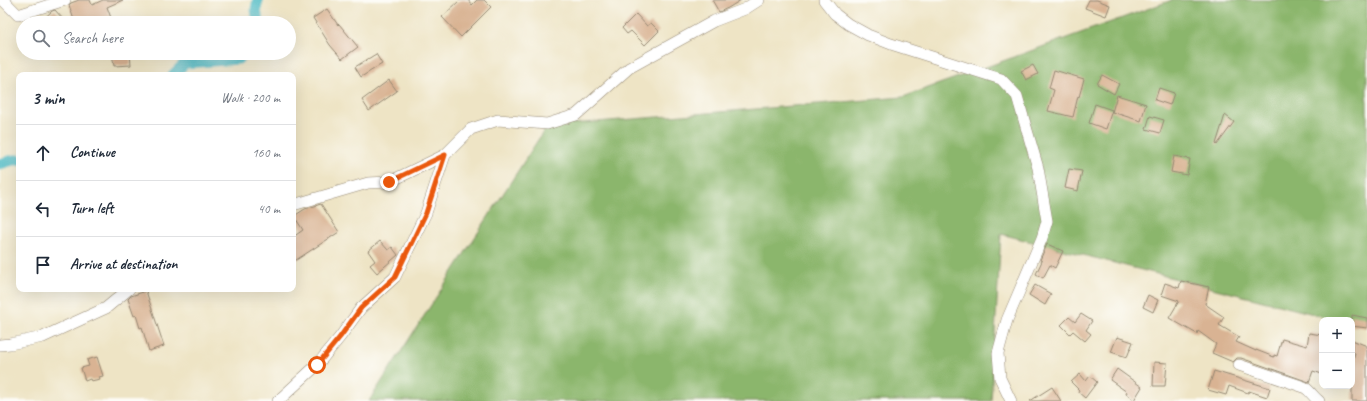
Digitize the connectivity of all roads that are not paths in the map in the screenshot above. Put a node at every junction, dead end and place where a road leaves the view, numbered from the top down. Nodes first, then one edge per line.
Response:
1 (3, 0) edge
2 (65, 0) edge
3 (759, 0) edge
4 (824, 0) edge
5 (445, 155) junction
6 (296, 204) edge
7 (125, 292) edge
8 (0, 345) edge
9 (1239, 365) dead end
10 (278, 401) edge
11 (1011, 401) edge
12 (1319, 401) edge

1 - 2 street
3 - 5 street
4 - 11 street
5 - 6 street
5 - 10 street
7 - 8 street
9 - 12 street

